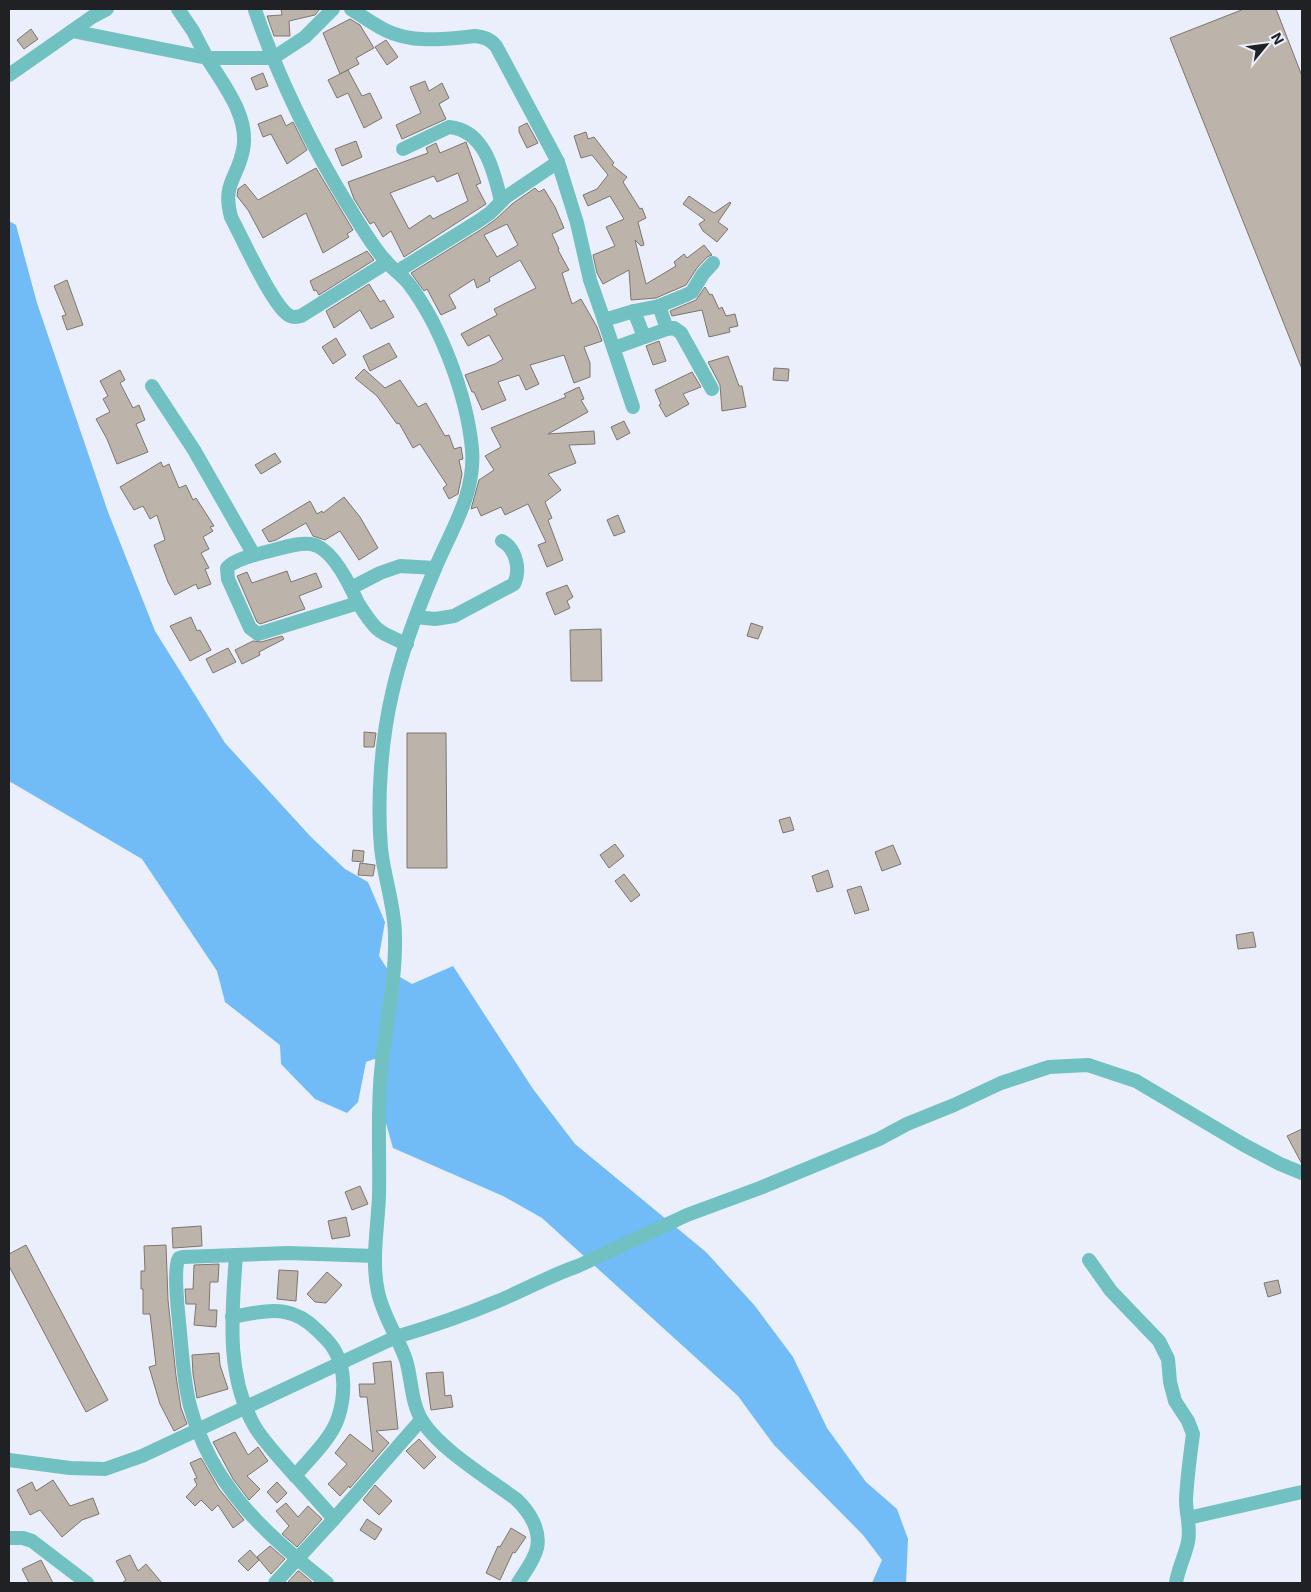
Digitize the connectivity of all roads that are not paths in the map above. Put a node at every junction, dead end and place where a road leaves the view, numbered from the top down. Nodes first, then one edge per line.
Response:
1 (106, 9) edge
2 (178, 9) edge
3 (333, 9) edge
4 (352, 9) edge
5 (255, 10) edge
6 (72, 31) junction
7 (207, 58) junction
8 (274, 58) junction
9 (9, 75) edge
10 (403, 149) dead end
11 (558, 162) junction
12 (501, 201) junction
13 (713, 264) dead end
14 (392, 267) junction
15 (659, 306) junction
16 (634, 311) junction
17 (604, 320) junction
18 (667, 329) junction
19 (644, 337) junction
20 (614, 348) junction
21 (152, 386) dead end
22 (712, 389) dead end
23 (633, 407) dead end
24 (502, 541) dead end
25 (254, 555) junction
26 (435, 568) junction
27 (351, 588) junction
28 (358, 603) junction
29 (416, 617) junction
30 (407, 644) junction
31 (1302, 1172) edge
32 (236, 1255) junction
33 (375, 1256) junction
34 (1089, 1260) dead end
35 (232, 1316) junction
36 (396, 1337) junction
37 (340, 1362) junction
38 (246, 1408) junction
39 (421, 1420) junction
40 (198, 1429) junction
41 (9, 1460) edge
42 (295, 1476) junction
43 (1302, 1492) edge
44 (1188, 1518) junction
45 (334, 1520) junction
46 (9, 1538) edge
47 (297, 1559) junction
48 (88, 1583) edge
49 (275, 1583) edge
50 (327, 1583) edge
51 (518, 1583) edge
52 (1176, 1583) edge

1 - 6 street
2 - 7 street
3 - 8 street
4 - 11 street
5 - 8 street
6 - 7 street
6 - 9 street
7 - 8 street
7 - 14 street
8 - 14 street
10 - 12 street
11 - 12 street
11 - 17 street
12 - 14 street
13 - 15 street
14 - 26 street
15 - 16 street
15 - 18 street
16 - 17 street
16 - 19 street
17 - 20 street
18 - 19 street
18 - 22 street
19 - 20 street
20 - 23 street
21 - 25 street
24 - 29 street
25 - 27 street
25 - 28 street
26 - 27 street
26 - 29 street
27 - 28 street
28 - 30 street
29 - 30 street
30 - 33 street
31 - 36 street
32 - 33 street
32 - 35 street
32 - 40 street
33 - 36 street
34 - 44 street
35 - 37 street
35 - 38 street
36 - 37 street
36 - 39 street
37 - 38 street
37 - 42 street
38 - 40 street
38 - 42 street
39 - 45 street
39 - 51 street
40 - 41 street
40 - 47 street
42 - 45 street
43 - 44 street
44 - 52 street
45 - 47 street
46 - 48 street
47 - 49 street
47 - 50 street

